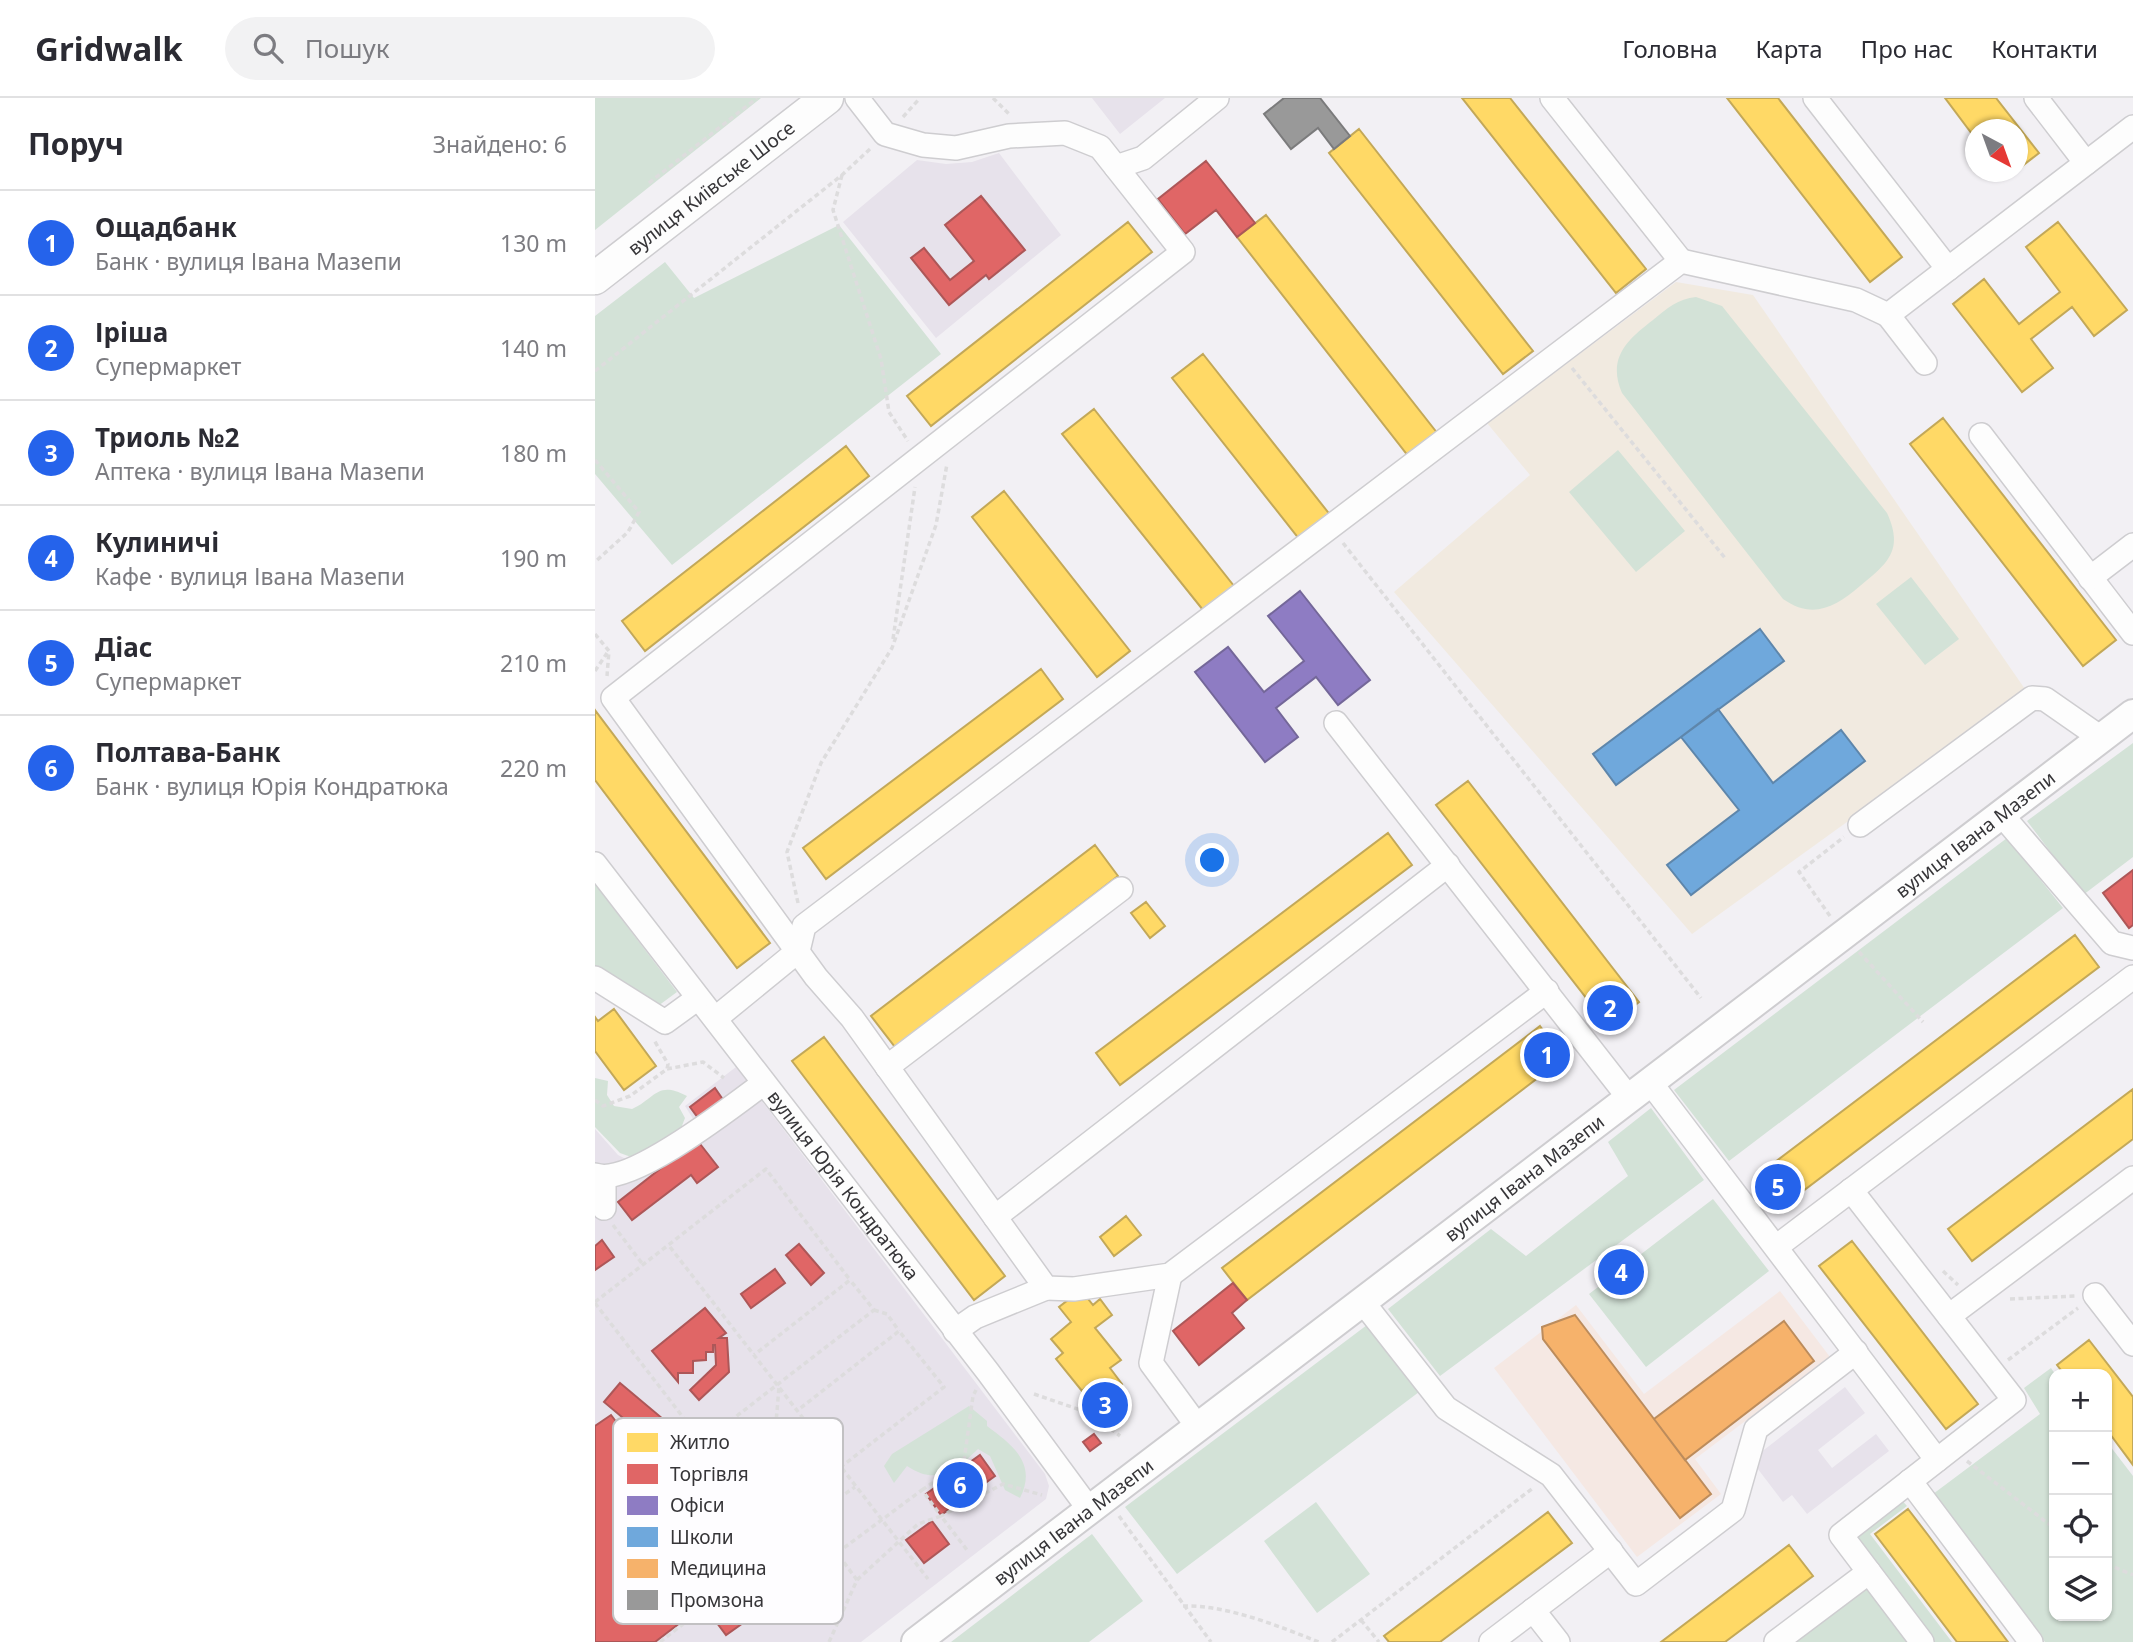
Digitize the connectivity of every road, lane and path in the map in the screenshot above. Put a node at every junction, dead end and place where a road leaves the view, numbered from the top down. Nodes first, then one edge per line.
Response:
1 (757, 98) edge
2 (827, 98) edge
3 (857, 98) edge
4 (919, 98) edge
5 (1217, 98) edge
6 (1552, 98) edge
7 (1815, 98) edge
8 (2036, 98) edge
9 (902, 118) dead end
10 (2133, 127) edge
11 (870, 149) dead end
12 (2086, 163) junction
13 (1116, 167) junction
14 (842, 175) junction
15 (649, 183) dead end
16 (1681, 261) junction
17 (1948, 269) junction
18 (595, 278) edge
19 (1888, 315) junction
20 (1559, 353) junction
21 (1925, 363) dead end
22 (595, 371) edge
23 (954, 431) junction
24 (1981, 435) dead end
25 (919, 458) junction
26 (595, 460) edge
27 (1331, 527) junction
28 (2133, 545) edge
29 (1725, 558) dead end
30 (595, 562) edge
31 (2090, 578) junction
32 (2133, 633) edge
33 (595, 634) edge
34 (892, 648) junction
35 (608, 651) junction
36 (595, 671) edge
37 (613, 698) junction
38 (2133, 714) edge
39 (1336, 723) dead end
40 (2101, 738) junction
41 (2001, 814) junction
42 (1860, 825) joint
43 (595, 864) edge
44 (1448, 864) junction
45 (1121, 889) dead end
46 (804, 926) junction
47 (1843, 934) junction
48 (2133, 948) edge
49 (798, 951) junction
50 (2133, 976) edge
51 (595, 978) edge
52 (1547, 991) junction
53 (698, 998) junction
54 (1700, 998) dead end
55 (656, 1016) junction
56 (716, 1018) junction
57 (1923, 1022) dead end
58 (887, 1067) junction
59 (667, 1069) junction
60 (724, 1077) dead end
61 (764, 1083) junction
62 (1640, 1090) junction
63 (595, 1100) edge
64 (599, 1176) edge
65 (2133, 1178) edge
66 (1851, 1190) junction
67 (604, 1208) joint
68 (995, 1217) junction
69 (670, 1246) junction
70 (1776, 1247) junction
71 (644, 1266) junction
72 (1170, 1275) junction
73 (850, 1280) junction
74 (1047, 1288) junction
75 (2095, 1294) joint
76 (1363, 1301) junction
77 (595, 1303) edge
78 (874, 1310) junction
79 (1949, 1317) junction
80 (899, 1331) junction
81 (955, 1331) junction
82 (2133, 1344) edge
83 (1856, 1352) junction
84 (754, 1355) junction
85 (988, 1372) junction
86 (1993, 1372) junction
87 (779, 1385) junction
88 (1034, 1394) dead end
89 (798, 1410) junction
90 (684, 1418) edge
91 (735, 1418) edge
92 (776, 1418) edge
93 (804, 1418) edge
94 (1198, 1427) junction
95 (1120, 1436) dead end
96 (1944, 1454) junction
97 (843, 1467) edge
98 (843, 1469) edge
99 (1551, 1475) junction
100 (1910, 1481) junction
101 (856, 1486) junction
102 (922, 1490) junction
103 (1042, 1494) dead end
104 (843, 1496) edge
105 (1098, 1503) junction
106 (941, 1516) junction
107 (882, 1519) junction
108 (2049, 1525) edge
109 (898, 1540) junction
110 (843, 1548) edge
111 (967, 1550) dead end
112 (1611, 1551) junction
113 (843, 1561) edge
114 (2112, 1566) edge
115 (1869, 1572) junction
116 (2133, 1575) edge
117 (928, 1579) dead end
118 (857, 1580) junction
119 (1183, 1606) junction
120 (1533, 1610) junction
121 (843, 1611) edge
122 (1361, 1620) junction
123 (683, 1624) edge
124 (837, 1624) edge
125 (660, 1642) edge
126 (829, 1642) edge
127 (916, 1642) edge
128 (1211, 1642) edge
129 (1319, 1642) edge
130 (1332, 1642) edge
131 (1379, 1642) edge
132 (1491, 1642) edge
133 (1558, 1642) edge
134 (1776, 1642) edge
135 (1922, 1642) edge
136 (2031, 1642) edge

1 - 15 path
2 - 18 highway, вулиця Київське Шосе
3 - 13 street
4 - 9 path
5 - 13 street
6 - 16 street
7 - 17 street
8 - 12 street
10 - 12 street
11 - 14 path
12 - 17 street
13 - 23 street
14 - 22 path
14 - 25 path
16 - 19 street
16 - 20 street
17 - 19 street
19 - 21 street
20 - 27 street
20 - 29 path
23 - 25 street
23 - 34 path
24 - 31 street
25 - 34 path
25 - 37 street
26 - 30 path
27 - 46 street
27 - 54 path
28 - 31 street
31 - 32 street
33 - 35 path
34 - 46 path
35 - 36 path
35 - 37 path
37 - 49 street
38 - 40 main road, вулиця Івана Мазепи
39 - 44 street
40 - 41 main road, вулиця Івана Мазепи
40 - 42 street
41 - 47 main road, вулиця Івана Мазепи
41 - 48 street
42 - 47 path
43 - 53 street, вулиця Юрія Кондратюка
44 - 52 street
44 - 68 street
45 - 58 street
46 - 49 street
47 - 57 path
47 - 62 main road, вулиця Івана Мазепи
49 - 56 street
49 - 58 street
50 - 66 street
51 - 55 street
52 - 62 street
52 - 72 street
53 - 55 street
53 - 56 street, вулиця Юрія Кондратюка
55 - 59 path
56 - 61 street, вулиця Юрія Кондратюка
58 - 68 street
59 - 60 path
59 - 63 path
61 - 64 street
61 - 81 street, вулиця Юрія Кондратюка
62 - 70 street
62 - 76 main road, вулиця Івана Мазепи
64 - 67 street
65 - 79 street
66 - 70 street
66 - 79 street
67 - 71 path
68 - 74 street
69 - 71 path
69 - 73 path
69 - 84 path
70 - 83 street
71 - 77 path
72 - 74 street
72 - 94 street
73 - 78 path
73 - 84 path
74 - 81 street
75 - 82 street
75 - 86 path
76 - 94 main road, вулиця Івана Мазепи
76 - 99 street
77 - 90 path
78 - 80 path
78 - 87 path
79 - 86 street
80 - 89 path
80 - 97 path
81 - 85 street, вулиця Юрія Кондратюка
83 - 96 street
83 - 112 street
84 - 87 path
85 - 102 path
85 - 105 street, вулиця Юрія Кондратюка
86 - 96 street
87 - 89 path
87 - 91 path
87 - 92 path
88 - 95 path
89 - 93 path
94 - 105 main road, вулиця Івана Мазепи
96 - 100 street
96 - 108 path
98 - 101 path
99 - 112 street
99 - 122 path
100 - 115 street
100 - 136 street
101 - 104 path
101 - 107 path
102 - 106 path
102 - 107 path
103 - 106 path
105 - 119 path
105 - 127 main road, вулиця Івана Мазепи
106 - 109 path
106 - 111 path
107 - 109 path
107 - 110 path
109 - 117 path
109 - 118 path
112 - 120 street
113 - 118 path
114 - 116 path
115 - 134 street
115 - 135 street
118 - 121 path
119 - 128 path
119 - 129 path
120 - 132 street
120 - 133 street
122 - 130 path
122 - 131 path
123 - 125 path
124 - 126 path

